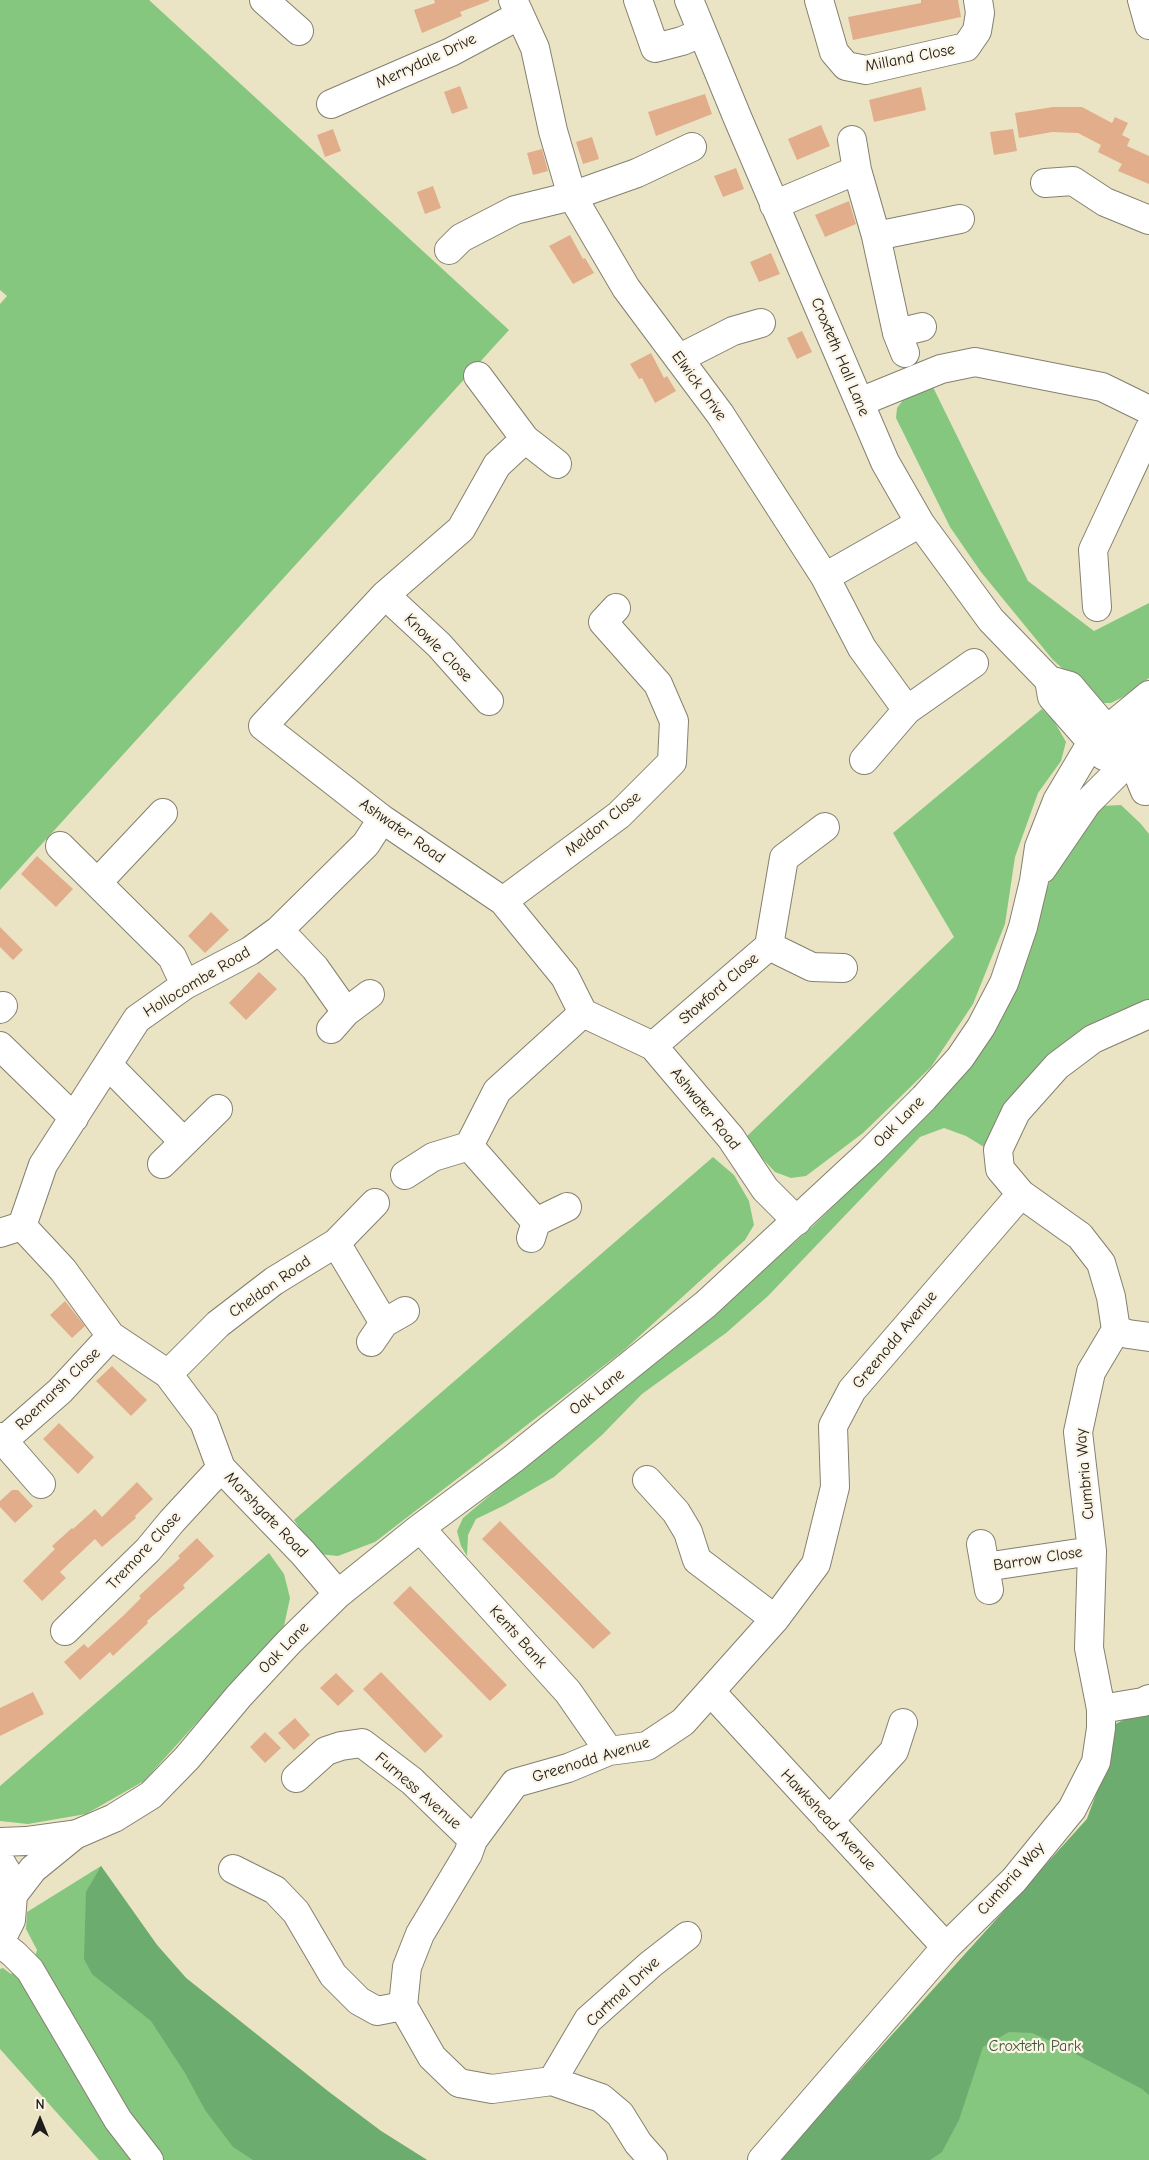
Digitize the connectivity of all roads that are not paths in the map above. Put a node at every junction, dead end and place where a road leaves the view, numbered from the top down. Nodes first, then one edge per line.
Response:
1 (264, 0) edge
2 (638, 0) edge
3 (689, 0) edge
4 (819, 0) edge
5 (978, 0) edge
6 (1142, 0) edge
7 (516, 7) edge
8 (1149, 25) edge
9 (299, 31) dead end
10 (701, 33) junction
11 (331, 104) dead end
12 (852, 140) dead end
13 (692, 146) dead end
14 (857, 170) junction
15 (1042, 184) dead end
16 (572, 196) junction
17 (774, 205) junction
18 (963, 220) dead end
19 (1149, 220) edge
20 (876, 236) junction
21 (449, 250) dead end
22 (761, 323) dead end
23 (908, 337) dead end
24 (680, 358) junction
25 (478, 376) dead end
26 (860, 402) junction
27 (1149, 410) edge
28 (1149, 430) edge
29 (524, 439) junction
30 (557, 464) dead end
31 (920, 523) junction
32 (825, 577) junction
33 (385, 595) junction
34 (1096, 607) dead end
35 (616, 608) dead end
36 (974, 663) dead end
37 (1149, 695) edge
38 (489, 701) dead end
39 (907, 710) junction
40 (1149, 723) edge
41 (1119, 748) edge
42 (864, 760) dead end
43 (1147, 794) edge
44 (164, 813) dead end
45 (382, 820) junction
46 (824, 826) dead end
47 (60, 846) dead end
48 (1034, 881) junction
49 (98, 882) junction
50 (504, 901) junction
51 (279, 930) junction
52 (768, 946) junction
53 (843, 968) dead end
54 (185, 986) junction
55 (370, 994) dead end
56 (582, 1013) junction
57 (1149, 1014) edge
58 (0, 1046) edge
59 (653, 1046) junction
60 (108, 1065) junction
61 (218, 1109) dead end
62 (74, 1118) junction
63 (184, 1142) junction
64 (469, 1146) junction
65 (162, 1164) dead end
66 (405, 1175) dead end
67 (1021, 1194) junction
68 (376, 1203) dead end
69 (567, 1206) dead end
70 (797, 1221) junction
71 (11, 1230) edge
72 (336, 1243) junction
73 (387, 1325) dead end
74 (1116, 1330) junction
75 (111, 1336) junction
76 (1149, 1337) edge
77 (168, 1374) junction
78 (2, 1439) edge
79 (222, 1468) junction
80 (648, 1480) dead end
81 (41, 1484) dead end
82 (420, 1528) junction
83 (1092, 1551) junction
84 (985, 1567) dead end
85 (338, 1594) junction
86 (776, 1619) junction
87 (65, 1631) dead end
88 (712, 1692) junction
89 (1149, 1699) edge
90 (1101, 1709) junction
91 (903, 1723) dead end
92 (608, 1751) junction
93 (296, 1778) dead end
94 (828, 1821) junction
95 (77, 1834) junction
96 (474, 1840) junction
97 (0, 1842) edge
98 (0, 1861) edge
99 (233, 1869) dead end
100 (13, 1895) junction
101 (686, 1936) dead end
102 (0, 1942) edge
103 (946, 1947) junction
104 (403, 2006) junction
105 (552, 2080) junction
106 (149, 2160) edge
107 (653, 2160) edge
108 (762, 2160) edge

1 - 9 street
2 - 10 street
3 - 10 street, Croxteth Hall Lane
4 - 5 street, Milland Close
6 - 8 street
7 - 11 street, Merrydale Drive
7 - 16 street, Merrydale Drive
10 - 17 street, Croxteth Hall Lane
12 - 14 street
13 - 16 street
14 - 17 street
14 - 20 street
15 - 19 street
16 - 21 street
16 - 24 street, Elwick Drive
17 - 26 street, Croxteth Hall Lane
18 - 20 street
20 - 23 street
22 - 24 street
24 - 32 street, Elwick Drive
25 - 29 street
26 - 27 street
26 - 31 street, Croxteth Hall Lane
28 - 34 street
29 - 30 street
29 - 33 street, Ashwater Road
31 - 32 street
31 - 41 street, Croxteth Hall Lane
32 - 39 street, Elwick Drive
33 - 38 street, Knowle Close
33 - 45 street, Ashwater Road
35 - 50 street, Meldon Close
36 - 39 street
37 - 41 street
39 - 42 street
40 - 41 street
41 - 43 street, Croxteth Hall Lane
41 - 48 street, Oak Lane
41 - 48 street, Oak Lane
44 - 49 street
45 - 50 street, Ashwater Road
45 - 51 street, Hollocombe Road
46 - 52 street, Stowford Close
47 - 49 street
48 - 70 street, Oak Lane
49 - 54 street
50 - 56 street, Ashwater Road
51 - 54 street, Hollocombe Road
51 - 55 street
52 - 53 street
52 - 59 street, Stowford Close
54 - 60 street, Hollocombe Road
56 - 59 street, Ashwater Road
56 - 64 street
57 - 67 street
58 - 62 street
59 - 70 street, Ashwater Road
60 - 62 street, Hollocombe Road
60 - 63 street
61 - 63 street
62 - 71 street, Hollocombe Road
63 - 65 street
64 - 66 street
64 - 69 street
67 - 74 street
67 - 86 street, Greenodd Avenue
68 - 72 street, Cheldon Road
70 - 82 street, Oak Lane
71 - 75 street, Marshgate Road
72 - 73 street
72 - 77 street, Cheldon Road
74 - 76 street
74 - 83 street, Cumbria Way
75 - 77 street, Marshgate Road
75 - 78 street, Roemarsh Close
77 - 79 street, Marshgate Road
78 - 81 street, Roemarsh Close
79 - 85 street, Marshgate Road
79 - 87 street, Tremore Close
80 - 86 street
82 - 85 street, Oak Lane
82 - 92 street, Kents Bank
83 - 84 street, Barrow Close
83 - 90 street, Cumbria Way
85 - 95 street, Oak Lane
86 - 88 street, Greenodd Avenue
88 - 92 street, Greenodd Avenue
88 - 94 street, Hawkshead Avenue
89 - 90 street
90 - 103 street, Cumbria Way
91 - 94 street
92 - 96 street, Greenodd Avenue
93 - 96 street, Furness Avenue
94 - 103 street, Hawkshead Avenue
95 - 97 street, Oak Lane
95 - 100 street, Oak Lane
96 - 104 street, Greenodd Avenue
98 - 100 street
99 - 104 street
100 - 102 street
101 - 105 street, Cartmel Drive
102 - 106 street
103 - 108 street, Cumbria Way
104 - 105 street
105 - 107 street

